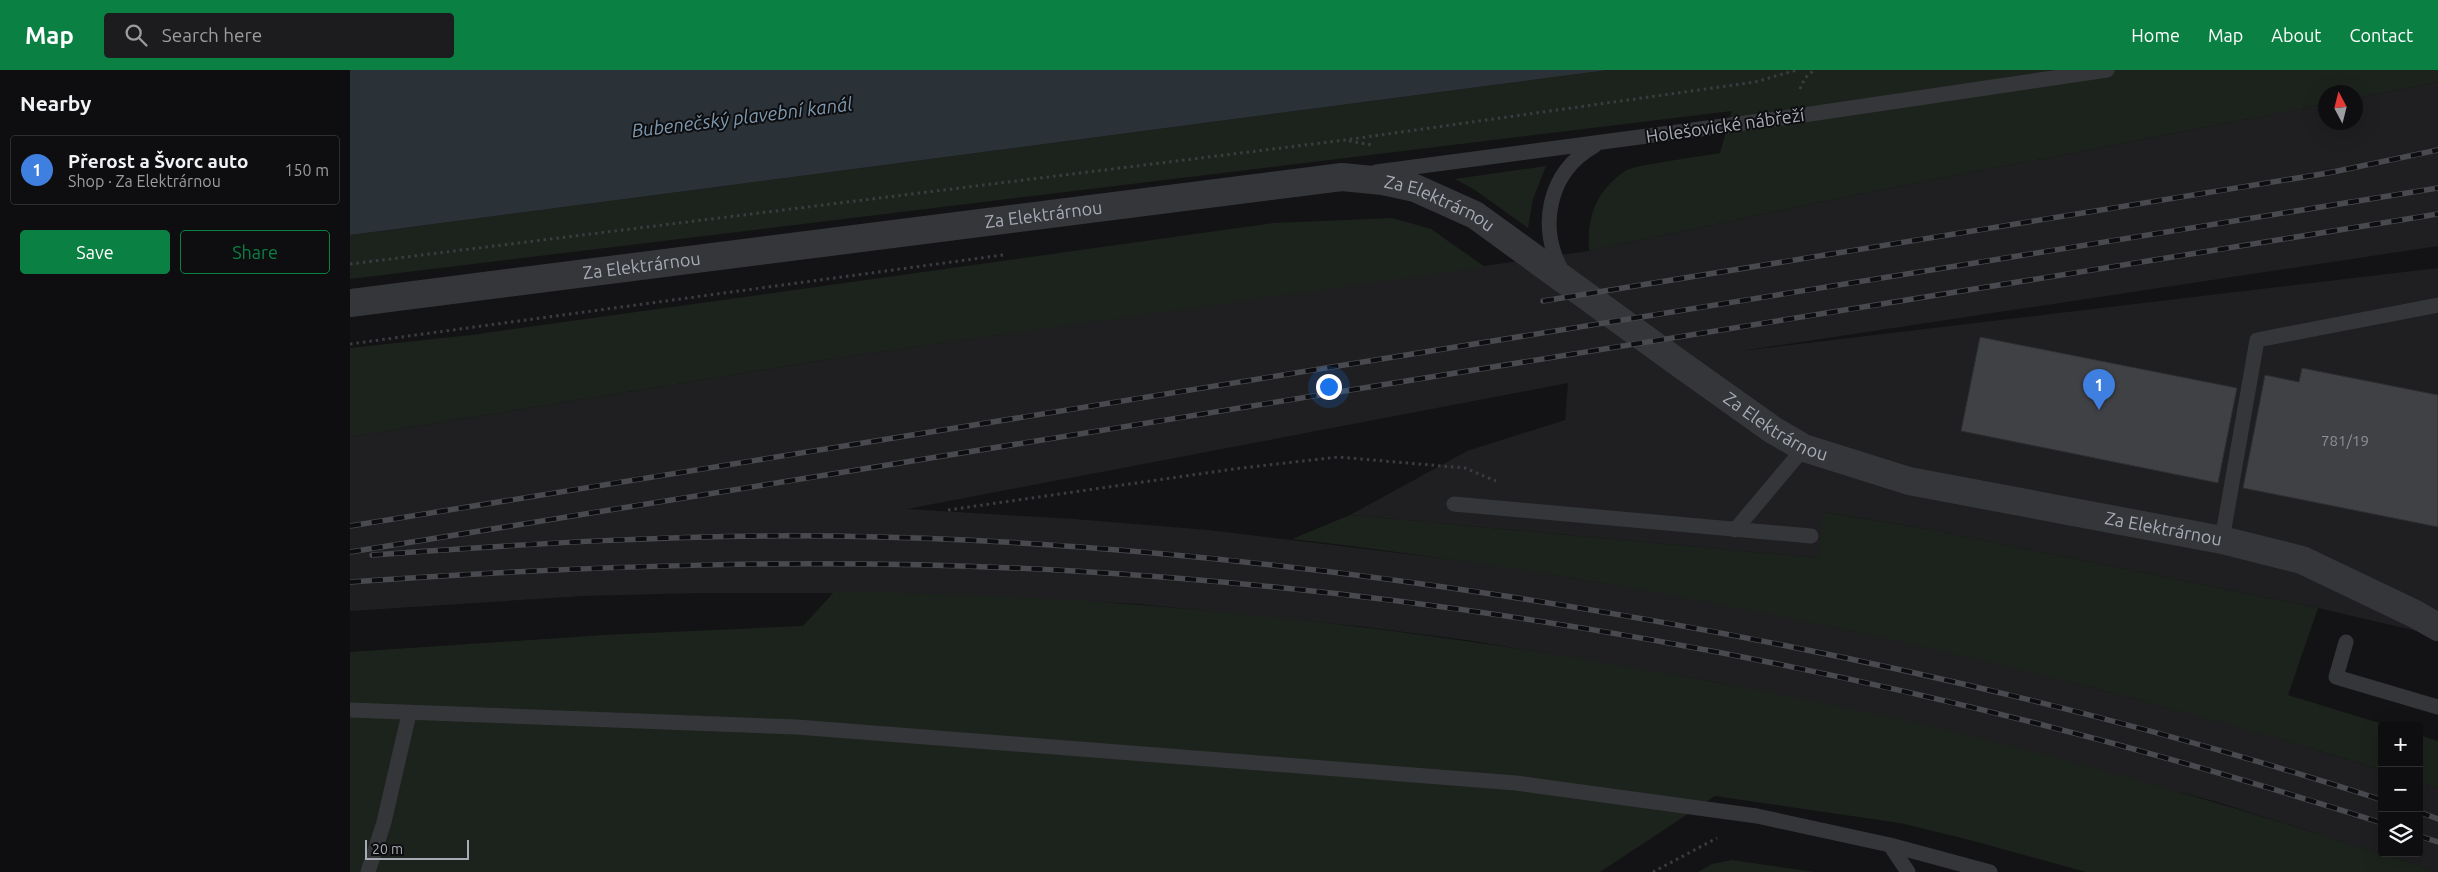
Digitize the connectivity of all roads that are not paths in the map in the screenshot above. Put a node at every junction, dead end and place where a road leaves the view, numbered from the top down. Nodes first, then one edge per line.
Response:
1 (2107, 70) edge
2 (1599, 143) junction
3 (1342, 177) junction
4 (1567, 281) junction
5 (350, 303) edge
6 (2438, 305) edge
7 (1804, 448) junction
8 (1454, 504) dead end
9 (1735, 530) junction
10 (1811, 536) dead end
11 (2222, 540) junction
12 (2438, 627) edge
13 (2346, 642) dead end
14 (2438, 707) edge
15 (350, 710) edge
16 (409, 714) junction
17 (1890, 845) junction
18 (368, 872) edge
19 (1908, 872) edge
20 (1990, 872) edge

1 - 2 lane, Holešovické nábřeží
2 - 3 lane, Holešovické nábřeží
2 - 4 lane
3 - 4 street, Za Elektrárnou
3 - 5 street, Za Elektrárnou
4 - 7 street, Za Elektrárnou
6 - 11 lane
7 - 9 lane
7 - 11 street, Za Elektrárnou
8 - 9 lane
9 - 10 lane
11 - 12 street, Za Elektrárnou
13 - 14 lane
15 - 16 lane
16 - 17 lane
16 - 18 lane
17 - 19 lane
17 - 20 lane

